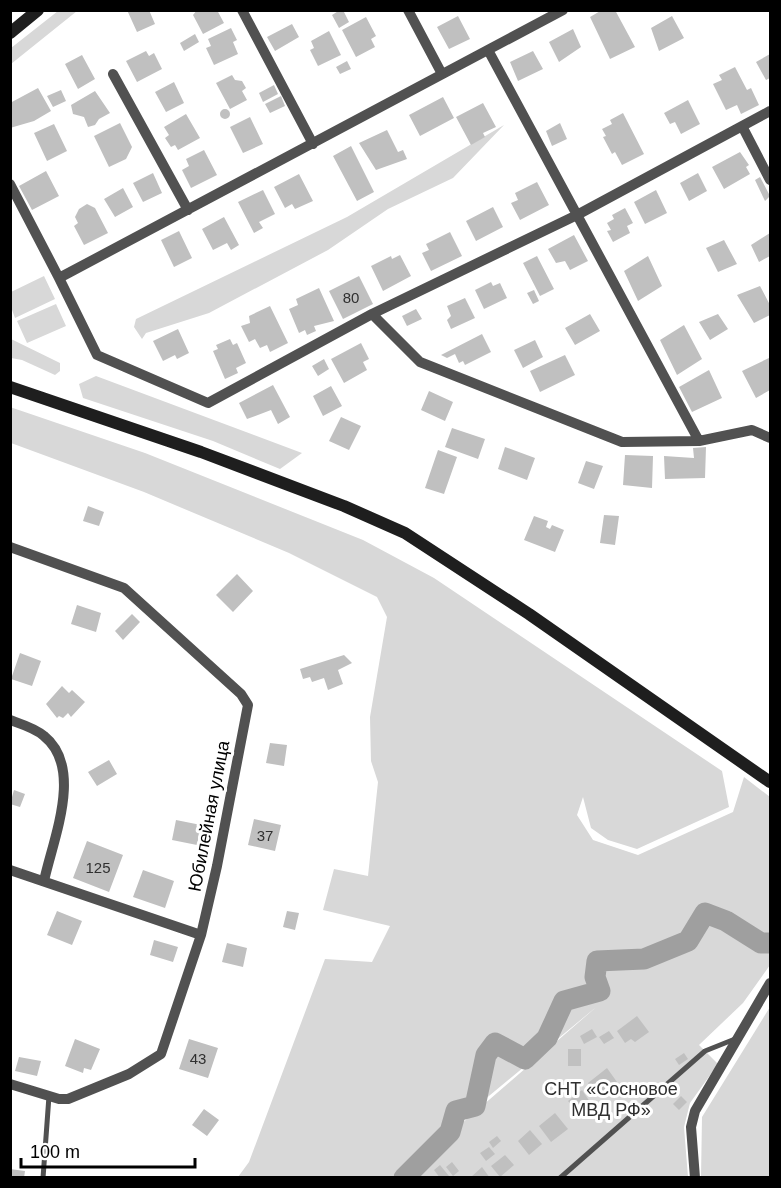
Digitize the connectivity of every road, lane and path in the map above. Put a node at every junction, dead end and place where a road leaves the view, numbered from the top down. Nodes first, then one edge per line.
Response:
1 (38, 10) edge
2 (242, 10) edge
3 (408, 10) edge
4 (562, 10) edge
5 (10, 33) edge
6 (488, 50) junction
7 (113, 74) dead end
8 (442, 74) junction
9 (771, 111) edge
10 (742, 126) junction
11 (314, 144) junction
12 (771, 180) edge
13 (10, 184) edge
14 (188, 210) junction
15 (577, 215) junction
16 (59, 278) junction
17 (372, 314) junction
18 (10, 387) edge
19 (771, 438) edge
20 (699, 441) junction
21 (10, 547) edge
22 (10, 720) edge
23 (771, 782) edge
24 (10, 870) edge
25 (44, 881) junction
26 (201, 935) junction
27 (771, 983) edge
28 (736, 1038) junction
29 (10, 1084) edge
30 (49, 1096) junction
31 (43, 1178) edge
32 (560, 1178) edge
33 (695, 1178) edge

1 - 5 main road
2 - 11 street
3 - 8 street
4 - 6 street
6 - 8 street
6 - 15 street
7 - 14 street
8 - 11 street
9 - 10 street
10 - 12 street
10 - 15 street
11 - 14 street
13 - 16 street
14 - 16 street
15 - 17 street
15 - 20 street
16 - 17 street
17 - 20 street
18 - 23 main road
19 - 20 street
21 - 26 street, Юбилейная улица
22 - 25 street
24 - 25 street
25 - 26 street
26 - 30 street, Юбилейная улица
27 - 28 street
28 - 32 lane
28 - 33 street
29 - 30 street, Юбилейная улица
30 - 31 lane

